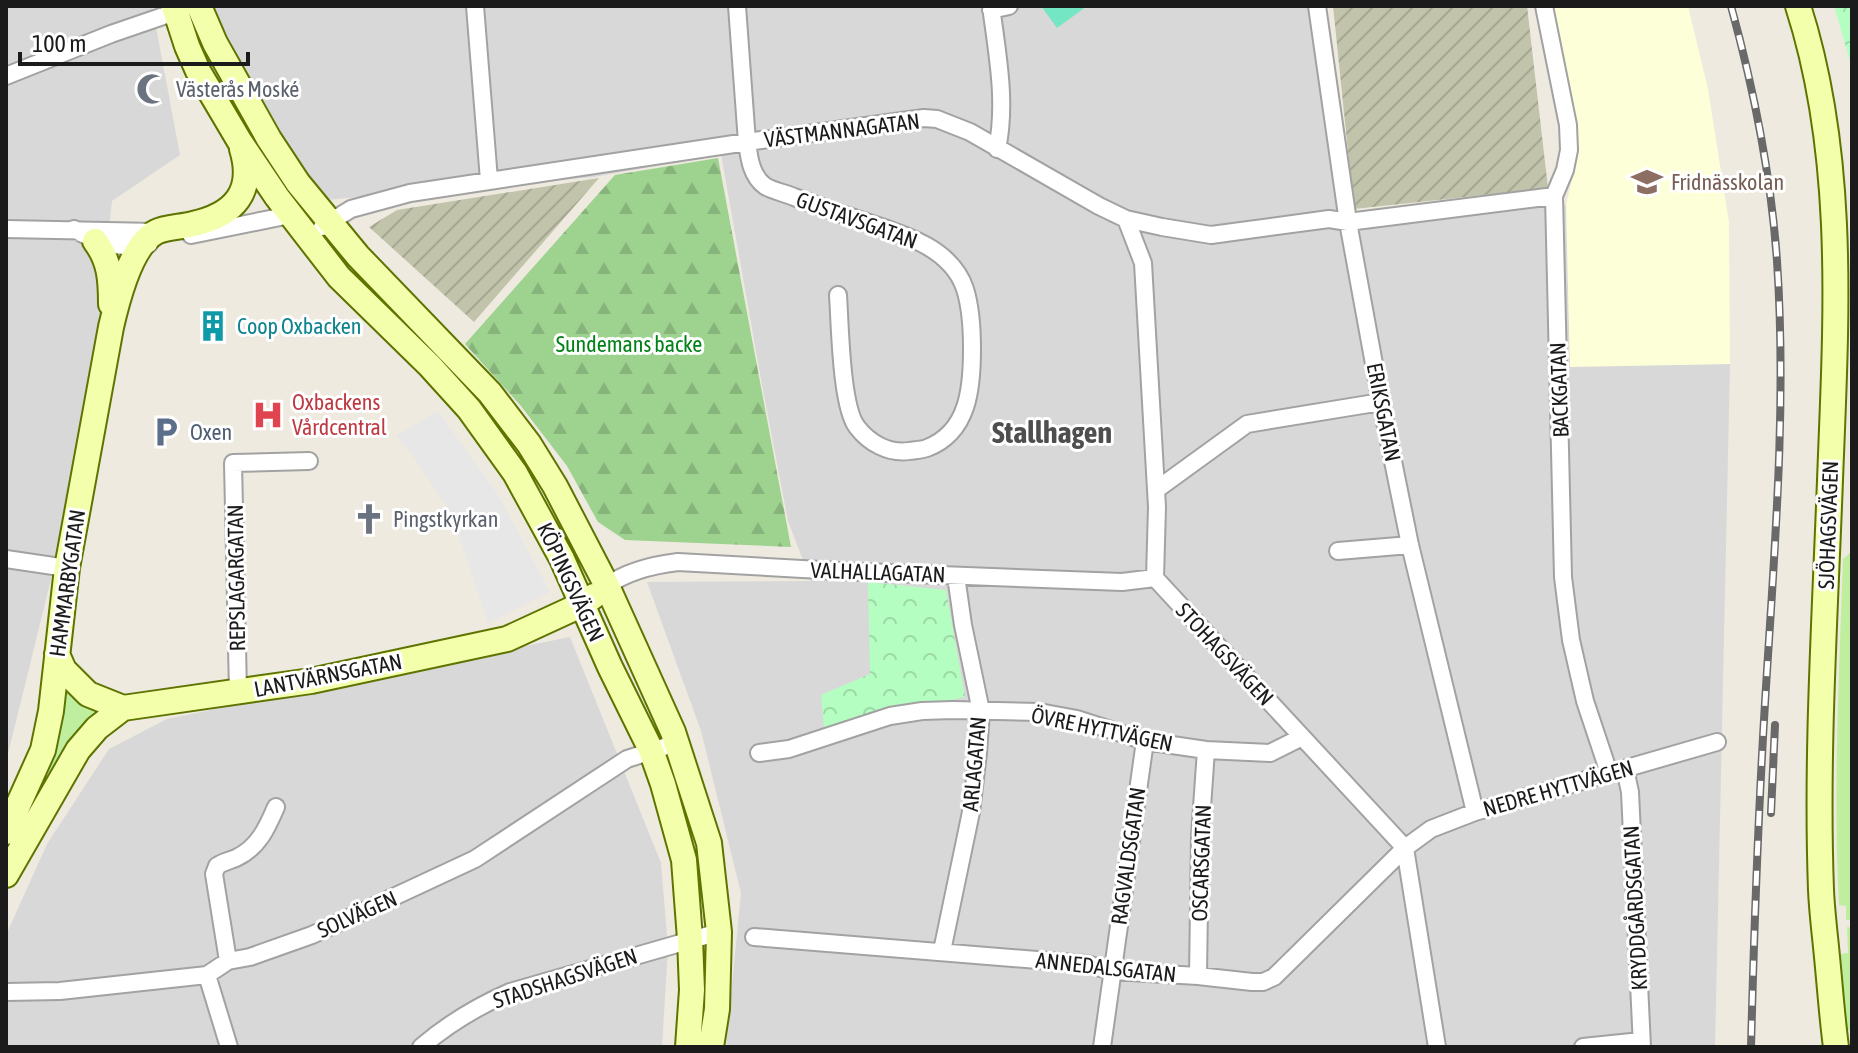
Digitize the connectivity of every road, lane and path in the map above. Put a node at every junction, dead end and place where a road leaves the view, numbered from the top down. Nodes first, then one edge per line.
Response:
1 (199, 6) edge
2 (475, 6) edge
3 (737, 6) edge
4 (1009, 6) edge
5 (1317, 6) edge
6 (1544, 6) edge
7 (1798, 6) edge
8 (991, 8) edge
9 (175, 9) edge
10 (6, 76) edge
11 (240, 142) junction
12 (747, 142) junction
13 (997, 149) junction
14 (489, 180) junction
15 (304, 192) junction
16 (1554, 196) junction
17 (283, 206) junction
18 (227, 212) junction
19 (1126, 219) junction
20 (329, 221) junction
21 (1348, 222) junction
22 (6, 229) edge
23 (85, 235) junction
24 (308, 238) junction
25 (148, 239) junction
26 (838, 295) dead end
27 (111, 327) junction
28 (1381, 402) junction
29 (309, 461) dead end
30 (1156, 490) junction
31 (1410, 545) junction
32 (1338, 551) dead end
33 (6, 559) edge
34 (67, 568) junction
35 (956, 576) junction
36 (1155, 578) junction
37 (607, 586) junction
38 (583, 604) junction
39 (57, 654) junction
40 (238, 692) junction
41 (123, 708) junction
42 (981, 711) junction
43 (1302, 737) junction
44 (1145, 741) junction
45 (1717, 742) dead end
46 (676, 743) junction
47 (651, 750) junction
48 (1206, 750) junction
49 (759, 753) dead end
50 (1617, 771) junction
51 (276, 807) dead end
52 (1475, 812) junction
53 (6, 832) edge
54 (1405, 848) junction
55 (12, 850) edge
56 (6, 875) edge
57 (719, 932) junction
58 (754, 937) dead end
59 (690, 939) junction
60 (942, 951) junction
61 (228, 961) junction
62 (1112, 971) junction
63 (207, 975) junction
64 (1198, 976) junction
65 (6, 992) edge
66 (1642, 1044) edge
67 (229, 1047) edge
68 (421, 1047) edge
69 (688, 1047) edge
70 (711, 1047) edge
71 (1102, 1047) edge
72 (1437, 1047) edge
73 (1583, 1047) edge
74 (1836, 1047) edge

1 - 15 main road, KÖPINGSVÄGEN
2 - 14 street
3 - 12 street, GUSTAVSGATAN
4 - 8 street
5 - 21 street, ERIKSGATAN
6 - 16 street, BACKGATAN
7 - 74 main road, SJÖHAGSVÄGEN
8 - 13 street
9 - 10 street
9 - 11 main road, KÖPINGSVÄGEN
11 - 17 main road, KÖPINGSVÄGEN
11 - 18 main road
12 - 13 street, VÄSTMANNAGATAN
12 - 14 street, VÄSTMANNAGATAN
12 - 26 street, GUSTAVSGATAN
13 - 19 street, VÄSTMANNAGATAN
14 - 20 street, VÄSTMANNAGATAN
15 - 17 main road
15 - 20 main road, KÖPINGSVÄGEN
16 - 21 street, VÄSTMANNAGATAN
16 - 50 street, BACKGATAN
17 - 18 main road
17 - 24 main road, KÖPINGSVÄGEN
17 - 25 street
18 - 25 main road
19 - 21 street, VÄSTMANNAGATAN
19 - 30 street
20 - 24 street, VÄSTMANNAGATAN
20 - 37 main road, KÖPINGSVÄGEN
21 - 28 street, ERIKSGATAN
22 - 23 street
23 - 25 street
23 - 25 street
23 - 27 main road, HAMMARBYGATAN
24 - 38 main road, KÖPINGSVÄGEN
25 - 27 main road, HAMMARBYGATAN
27 - 34 main road, HAMMARBYGATAN
28 - 30 street
28 - 31 street, ERIKSGATAN
29 - 40 street, REPSLAGARGATAN
30 - 36 street
31 - 32 street
31 - 52 street, ERIKSGATAN
33 - 34 street
34 - 39 main road, HAMMARBYGATAN
35 - 36 street, VALHALLAGATAN
35 - 37 street, VALHALLAGATAN
35 - 42 street, ARLAGATAN
36 - 43 street, STOHAGSVÄGEN
37 - 38 main road, LANTVÄRNSGATAN
37 - 46 main road, KÖPINGSVÄGEN
38 - 40 main road, LANTVÄRNSGATAN
38 - 47 main road, KÖPINGSVÄGEN
39 - 41 main road
39 - 53 main road, HAMMARBYGATAN
40 - 41 main road, LANTVÄRNSGATAN
41 - 55 main road
42 - 44 street, ÖVRE HYTTVÄGEN
42 - 49 street, ÖVRE HYTTVÄGEN
42 - 60 street, ARLAGATAN
43 - 48 street, ÖVRE HYTTVÄGEN
43 - 54 street, STOHAGSVÄGEN
44 - 48 street, ÖVRE HYTTVÄGEN
44 - 62 street, RAGVALDSGATAN
45 - 50 street, NEDRE HYTTVÄGEN
46 - 47 street, SOLVÄGEN
46 - 57 main road, KÖPINGSVÄGEN
47 - 59 main road, KÖPINGSVÄGEN
47 - 61 street, SOLVÄGEN
48 - 64 street, OSCARSGATAN
50 - 52 street, NEDRE HYTTVÄGEN
50 - 66 street, KRYDDGÅRDSGATAN
51 - 61 street
52 - 54 street, NEDRE HYTTVÄGEN
54 - 64 street, ANNEDALSGATAN
54 - 72 street
55 - 56 main road
57 - 59 street, STADSHAGSVÄGEN
57 - 70 main road, KÖPINGSVÄGEN
58 - 60 street, ANNEDALSGATAN
59 - 68 street, STADSHAGSVÄGEN
59 - 69 main road, KÖPINGSVÄGEN
60 - 62 street, ANNEDALSGATAN
61 - 63 street, SOLVÄGEN
62 - 64 street, ANNEDALSGATAN
62 - 71 street, RAGVALDSGATAN
63 - 65 street, SOLVÄGEN
63 - 67 street
66 - 73 street

